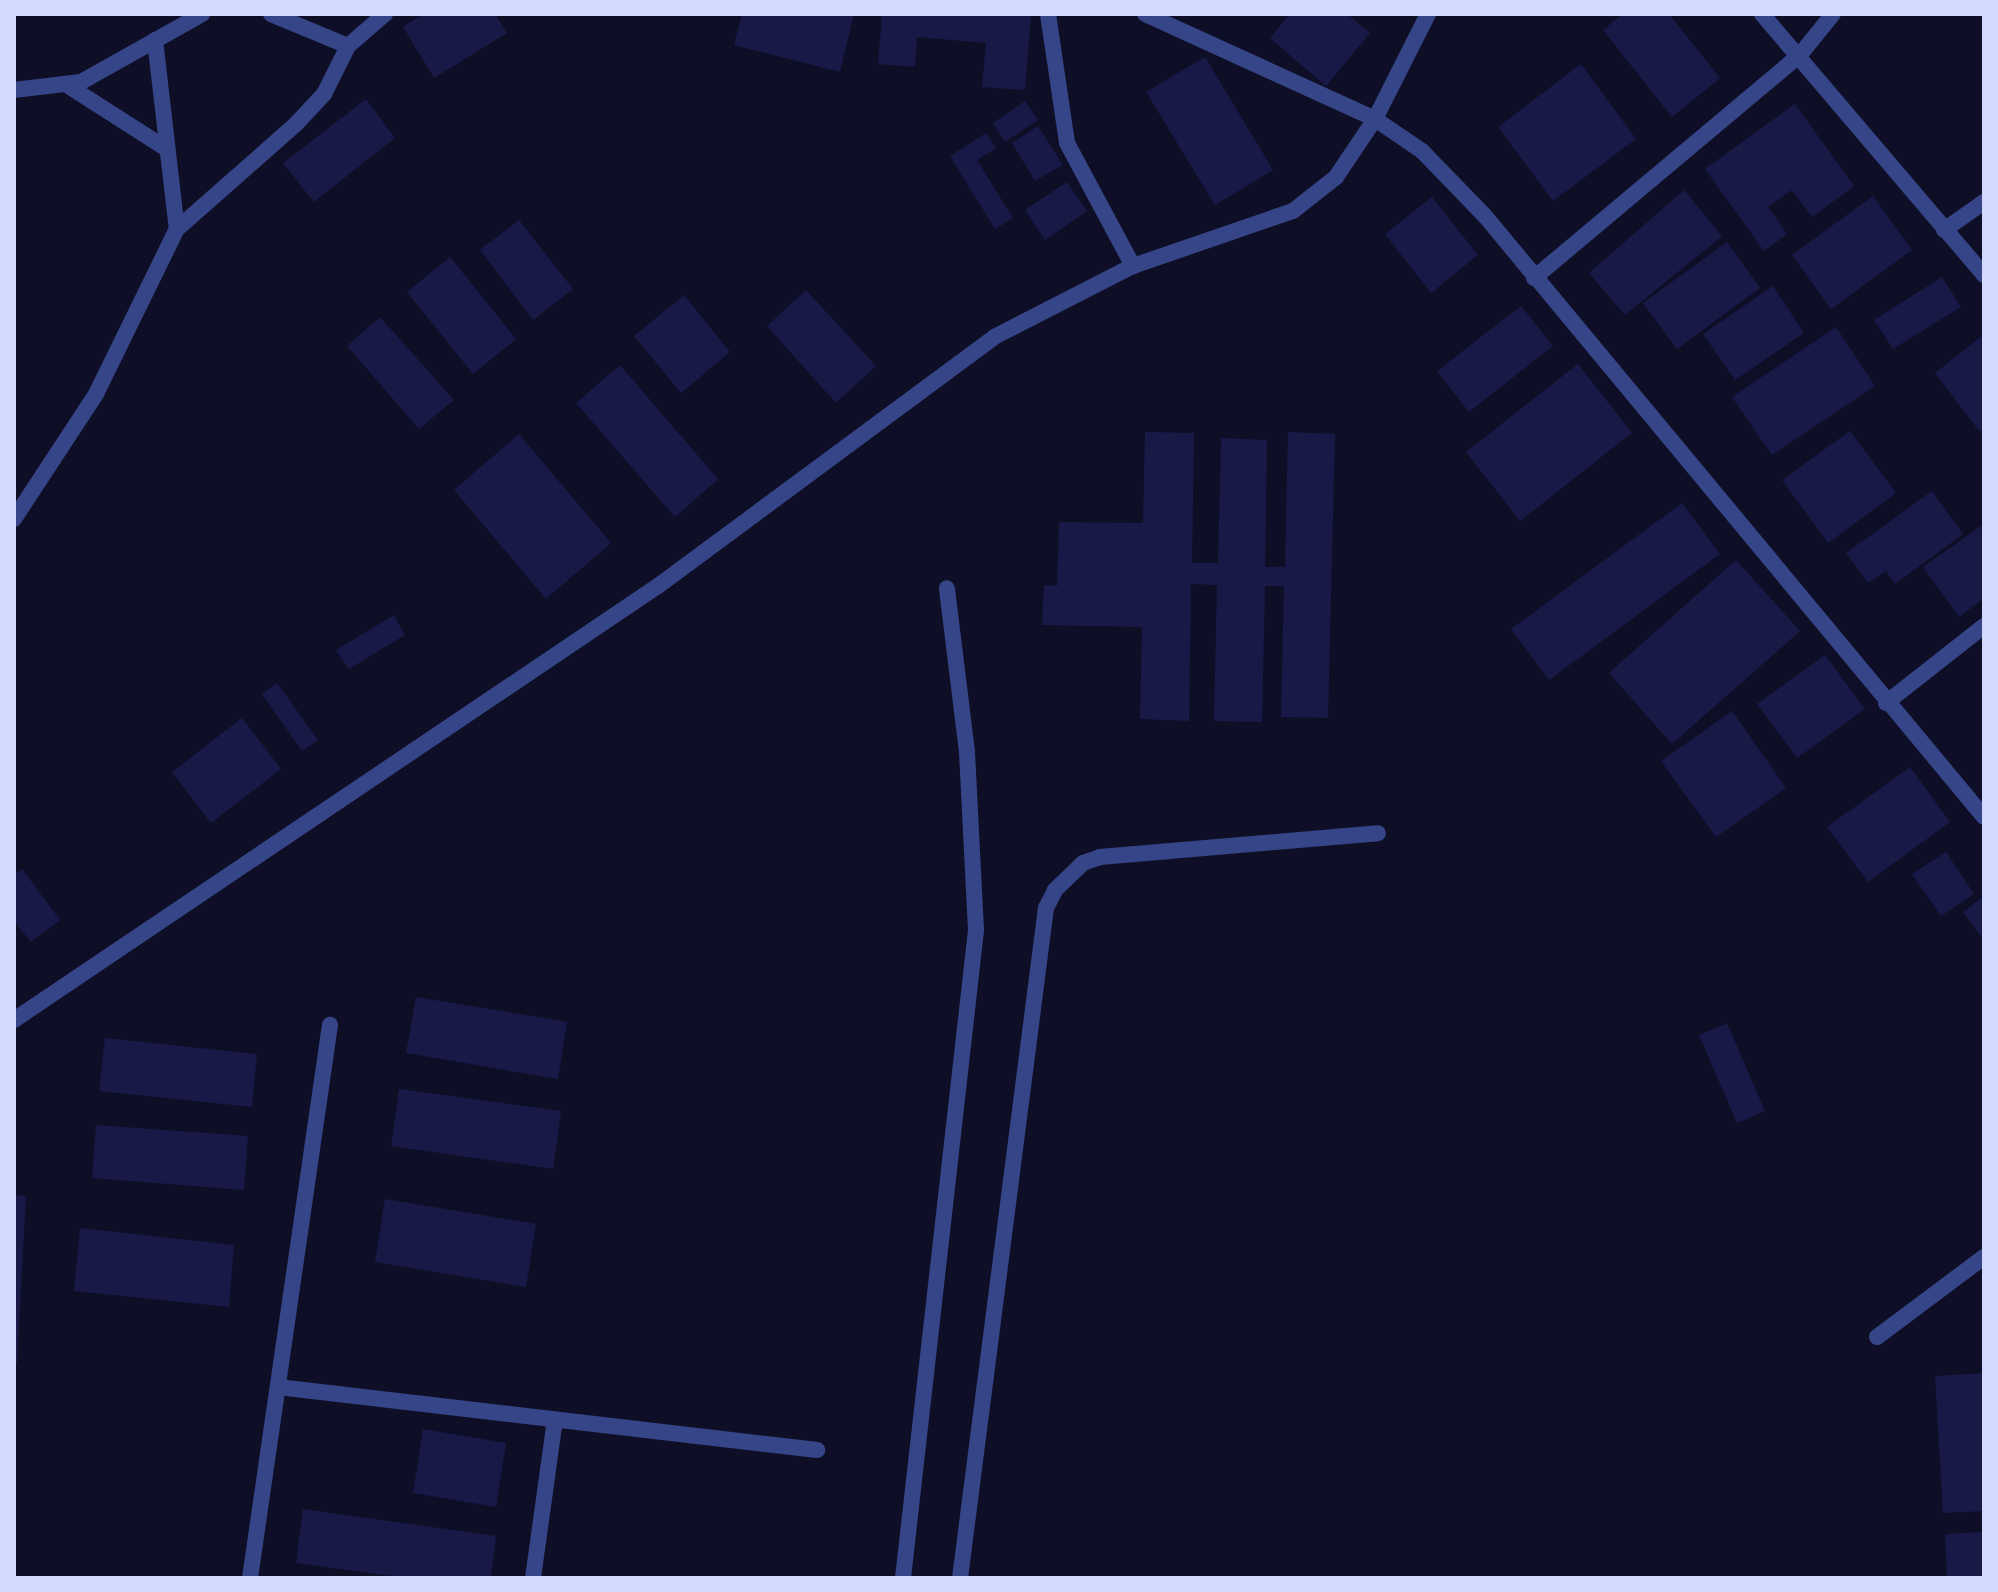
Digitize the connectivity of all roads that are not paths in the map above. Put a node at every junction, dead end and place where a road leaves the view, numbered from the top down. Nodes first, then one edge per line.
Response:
1 (202, 14) edge
2 (271, 14) edge
3 (385, 14) edge
4 (1048, 14) edge
5 (1145, 14) edge
6 (1428, 14) edge
7 (1762, 14) edge
8 (1833, 14) edge
9 (155, 40) junction
10 (348, 46) junction
11 (1799, 56) junction
12 (70, 87) junction
13 (14, 90) edge
14 (1375, 119) junction
15 (167, 149) junction
16 (1984, 202) edge
17 (177, 229) junction
18 (1944, 230) junction
19 (1133, 266) junction
20 (1984, 275) edge
21 (1534, 278) junction
22 (14, 519) edge
23 (947, 588) dead end
24 (1984, 626) edge
25 (1886, 703) junction
26 (1984, 817) edge
27 (1378, 833) dead end
28 (14, 1020) edge
29 (330, 1025) dead end
30 (1984, 1257) edge
31 (1877, 1337) dead end
32 (278, 1387) junction
33 (555, 1420) junction
34 (817, 1450) dead end
35 (250, 1578) edge
36 (533, 1578) edge
37 (903, 1578) edge
38 (960, 1578) edge

1 - 9 street
2 - 10 street
3 - 10 street
4 - 19 street
5 - 14 street
6 - 14 street
7 - 11 street
8 - 11 street
9 - 12 street
9 - 15 street
10 - 17 street
11 - 18 street
11 - 21 street
12 - 13 street
12 - 15 street
14 - 19 street
14 - 21 street
15 - 17 street
16 - 18 street
17 - 22 street
18 - 20 street
19 - 28 street
21 - 25 street
23 - 37 street
24 - 25 street
25 - 26 street
27 - 38 street
29 - 32 street
30 - 31 street
32 - 33 street
32 - 35 street
33 - 34 street
33 - 36 street

